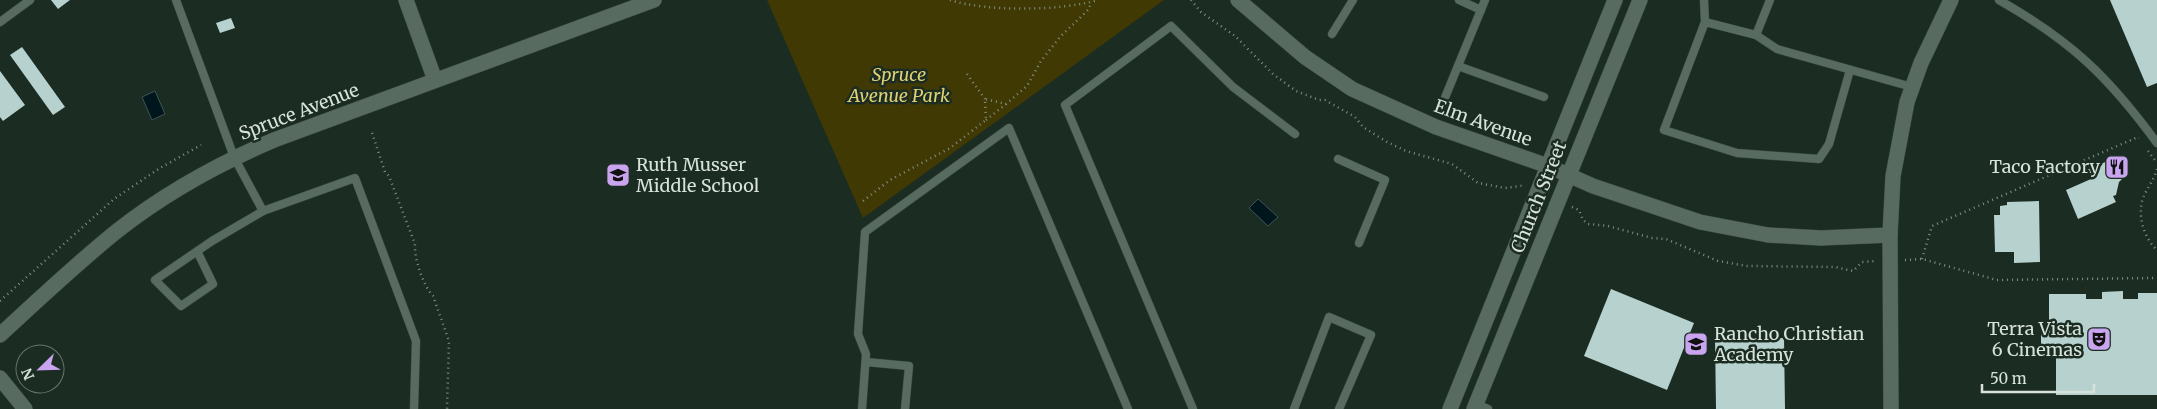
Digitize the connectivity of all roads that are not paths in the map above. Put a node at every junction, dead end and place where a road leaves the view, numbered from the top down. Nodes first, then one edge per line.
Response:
1 (30, 0) edge
2 (176, 0) edge
3 (406, 0) edge
4 (654, 0) edge
5 (1238, 0) edge
6 (1353, 0) edge
7 (1459, 0) edge
8 (1485, 0) edge
9 (1615, 0) edge
10 (1640, 0) edge
11 (1704, 0) edge
12 (1770, 0) edge
13 (1951, 0) edge
14 (1999, 0) edge
15 (1481, 10) junction
16 (0, 22) edge
17 (1705, 22) junction
18 (1332, 34) dead end
19 (1756, 35) junction
20 (1458, 66) junction
21 (1850, 70) junction
22 (435, 80) junction
23 (1912, 87) junction
24 (1544, 97) dead end
25 (1444, 100) dead end
26 (1295, 134) dead end
27 (2157, 143) edge
28 (234, 157) junction
29 (1338, 159) dead end
30 (1548, 166) junction
31 (1569, 175) junction
32 (263, 211) junction
33 (1890, 235) junction
34 (1359, 243) dead end
35 (197, 251) junction
36 (0, 335) edge
37 (866, 362) junction
38 (0, 378) edge
39 (1480, 407) edge
40 (25, 409) edge
41 (414, 409) edge
42 (862, 409) edge
43 (905, 409) edge
44 (1128, 409) edge
45 (1193, 409) edge
46 (1294, 409) edge
47 (1339, 409) edge
48 (1450, 409) edge
49 (1892, 409) edge

1 - 16 lane
2 - 28 lane
3 - 22 street
4 - 22 street, Spruce Avenue
5 - 30 street, Elm Avenue
6 - 18 lane
7 - 15 lane
8 - 15 lane
9 - 30 street, Church Street
10 - 31 street, Church Street
11 - 17 lane
12 - 19 lane
13 - 23 street
14 - 27 lane
15 - 20 lane
17 - 19 lane
17 - 21 lane
19 - 21 lane
20 - 24 lane
20 - 25 lane
21 - 23 lane
22 - 28 street, Spruce Avenue
23 - 33 street
26 - 45 lane
28 - 32 lane
28 - 36 street, Spruce Avenue
29 - 34 lane
30 - 31 street, Elm Avenue
30 - 48 street, Church Street
31 - 33 street, Elm Avenue
31 - 39 street, Church Street
32 - 35 lane
32 - 41 lane
33 - 49 street
35 - 35 lane
37 - 42 lane
37 - 43 lane
37 - 44 lane
38 - 40 street
46 - 47 lane

